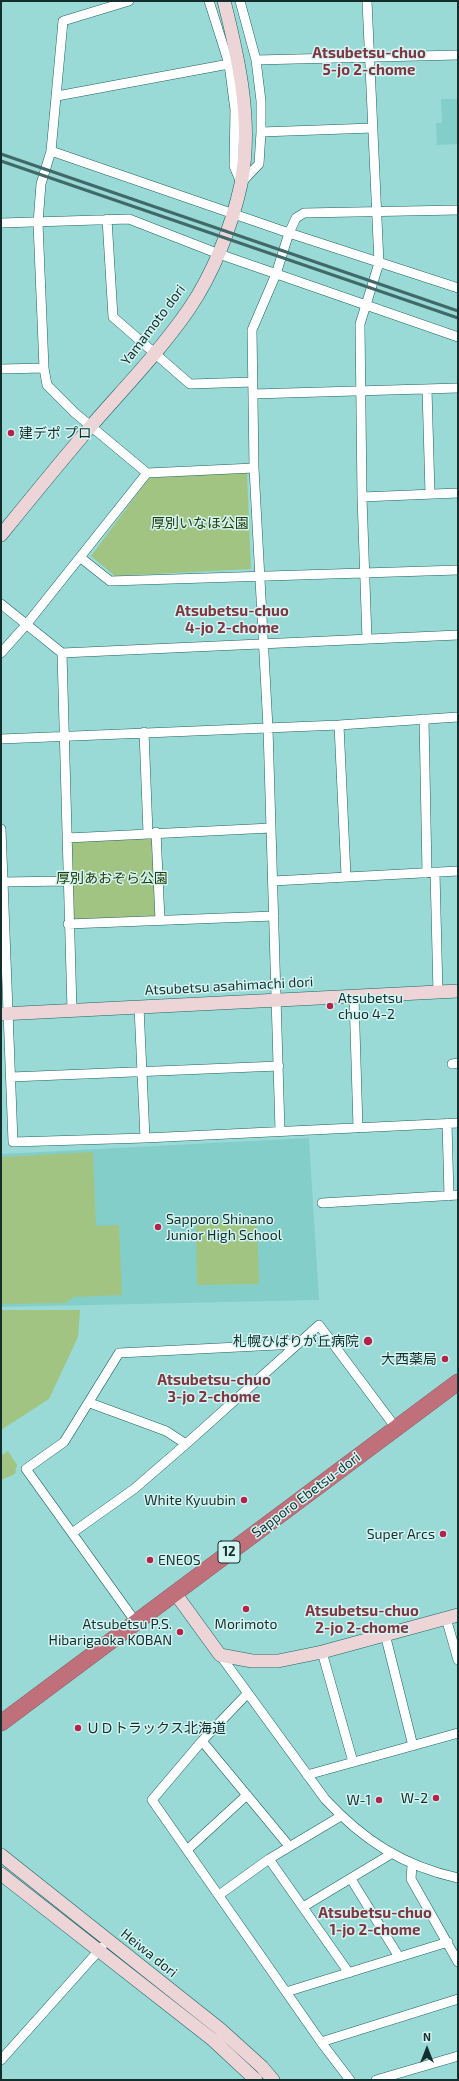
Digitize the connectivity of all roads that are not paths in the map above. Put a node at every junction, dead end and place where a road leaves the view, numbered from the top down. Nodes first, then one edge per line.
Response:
1 (129, 1) edge
2 (209, 1) edge
3 (224, 1) edge
4 (240, 1) edge
5 (367, 1) edge
6 (458, 55) edge
7 (370, 57) junction
8 (256, 60) junction
9 (229, 64) junction
10 (57, 96) junction
11 (373, 128) junction
12 (261, 132) junction
13 (51, 150) junction
14 (241, 183) junction
15 (458, 210) edge
16 (234, 213) junction
17 (377, 213) junction
18 (107, 219) junction
19 (1, 223) edge
20 (38, 223) junction
21 (289, 233) junction
22 (219, 254) junction
23 (379, 263) junction
24 (276, 274) junction
25 (458, 288) edge
26 (366, 305) junction
27 (458, 336) edge
28 (154, 354) junction
29 (44, 368) junction
30 (1, 369) edge
31 (253, 382) junction
32 (458, 388) edge
33 (427, 389) junction
34 (361, 390) junction
35 (253, 394) junction
36 (91, 426) junction
37 (254, 468) junction
38 (147, 473) junction
39 (458, 493) edge
40 (430, 494) junction
41 (362, 497) junction
42 (1, 535) edge
43 (81, 558) junction
44 (458, 570) edge
45 (365, 574) junction
46 (259, 576) junction
47 (1, 604) edge
48 (26, 625) junction
49 (458, 635) edge
50 (367, 639) junction
51 (263, 644) junction
52 (1, 653) edge
53 (62, 653) junction
54 (458, 717) edge
55 (424, 719) junction
56 (339, 724) junction
57 (268, 728) junction
58 (144, 732) junction
59 (65, 736) junction
60 (1, 739) edge
61 (271, 828) junction
62 (1, 830) edge
63 (152, 833) junction
64 (67, 838) junction
65 (431, 872) junction
66 (458, 872) edge
67 (346, 876) junction
68 (67, 881) junction
69 (273, 881) junction
70 (3, 882) junction
71 (274, 916) junction
72 (160, 920) junction
73 (68, 924) junction
74 (458, 991) edge
75 (438, 992) junction
76 (354, 996) junction
77 (277, 999) junction
78 (139, 1007) junction
79 (72, 1010) junction
80 (4, 1014) edge
81 (279, 1066) junction
82 (142, 1070) junction
83 (11, 1078) junction
84 (458, 1123) edge
85 (447, 1124) junction
86 (358, 1128) junction
87 (280, 1131) junction
88 (145, 1138) junction
89 (453, 1195) edge
90 (322, 1203) dead end
91 (298, 1344) junction
92 (458, 1382) edge
93 (90, 1403) junction
94 (396, 1428) junction
95 (186, 1444) junction
96 (72, 1533) junction
97 (175, 1593) junction
98 (452, 1617) edge
99 (135, 1621) junction
100 (385, 1634) junction
101 (322, 1652) junction
102 (220, 1655) junction
103 (458, 1660) edge
104 (247, 1694) junction
105 (1, 1723) edge
106 (458, 1733) edge
107 (202, 1741) junction
108 (413, 1746) junction
109 (353, 1762) junction
110 (307, 1775) junction
111 (247, 1795) junction
112 (341, 1816) junction
113 (289, 1846) junction
114 (187, 1850) junction
115 (390, 1854) junction
116 (1, 1855) edge
117 (268, 1859) junction
118 (412, 1865) junction
119 (1, 1874) edge
120 (458, 1878) edge
121 (351, 1879) junction
122 (219, 1895) junction
123 (303, 1907) junction
124 (108, 1940) junction
125 (448, 1942) junction
126 (98, 1951) junction
127 (399, 1957) junction
128 (457, 1958) edge
129 (349, 1973) junction
130 (286, 1992) junction
131 (458, 1999) edge
132 (321, 2042) junction
133 (458, 2056) edge
134 (1, 2060) edge
135 (256, 2080) edge
136 (273, 2080) edge
137 (350, 2080) edge
138 (376, 2080) edge

1 - 10 street
2 - 9 street
3 - 14 street, Yamamoto dori
4 - 8 street
5 - 7 street
6 - 7 street
7 - 8 street
7 - 11 street
8 - 12 street
9 - 10 street
9 - 14 street
10 - 13 street
11 - 12 street
11 - 17 street
12 - 14 street
13 - 16 street
13 - 20 street
14 - 16 street, Yamamoto dori
15 - 17 street
16 - 21 street
16 - 22 street, Yamamoto dori
17 - 21 street
17 - 23 street
18 - 20 street
18 - 22 street
18 - 28 street
19 - 20 street
20 - 29 street
21 - 23 street
21 - 24 street
22 - 24 street
22 - 28 street, Yamamoto dori
23 - 25 street
23 - 26 street
24 - 26 street
24 - 31 street
26 - 27 street
26 - 34 street
28 - 31 street
28 - 36 street, Yamamoto dori
29 - 30 street
29 - 36 street
31 - 35 street
32 - 33 street
33 - 34 street
33 - 40 street
34 - 35 street
34 - 41 street
35 - 37 street
36 - 38 street
36 - 42 street, Yamamoto dori
37 - 38 street
37 - 46 street
38 - 43 street
39 - 40 street
40 - 41 street
41 - 45 street
43 - 46 street
43 - 48 street
44 - 45 street
45 - 46 street
45 - 50 street
46 - 51 street
47 - 48 street
48 - 52 street
48 - 53 street
49 - 50 street
50 - 51 street
51 - 53 street
51 - 57 street
53 - 59 street
54 - 55 street
55 - 56 street
55 - 65 street
56 - 57 street
56 - 67 street
57 - 58 street
57 - 61 street
58 - 59 street
58 - 63 street
59 - 60 street
59 - 64 street
61 - 63 street
61 - 69 street
62 - 70 street
63 - 64 street
63 - 72 street
64 - 68 street
65 - 66 street
65 - 67 street
65 - 75 street
67 - 69 street
68 - 70 street
68 - 73 street
69 - 71 street
70 - 80 street
71 - 72 street
71 - 77 street
72 - 73 street
73 - 79 street
74 - 75 street, Atsubetsu asahimachi dori
75 - 76 street, Atsubetsu asahimachi dori
76 - 77 street, Atsubetsu asahimachi dori
76 - 86 street
77 - 78 street, Atsubetsu asahimachi dori
77 - 81 street
78 - 79 street, Atsubetsu asahimachi dori
78 - 82 street
79 - 80 street, Atsubetsu asahimachi dori
80 - 83 street
81 - 82 street
81 - 87 street
82 - 83 street
82 - 88 street
83 - 88 street
84 - 85 street
85 - 86 street
85 - 89 street
86 - 87 street
87 - 88 street
89 - 90 street
91 - 93 street
91 - 94 street
91 - 95 street
92 - 94 highway, Sapporo Ebetsu-dori / 12
93 - 95 street
93 - 96 street
94 - 97 highway, Sapporo Ebetsu-dori / 12
95 - 96 street
96 - 99 street
97 - 99 highway, Sapporo Ebetsu-dori / 12
97 - 102 street
98 - 100 street
98 - 103 street
99 - 105 highway, Sapporo Ebetsu-dori / 12
100 - 101 street
100 - 108 street
101 - 102 street
101 - 109 street
102 - 104 street
104 - 107 street
104 - 110 street
106 - 108 street
107 - 111 street
107 - 114 street
108 - 109 street
109 - 110 street
110 - 112 street
111 - 113 street
111 - 114 street
112 - 113 street
112 - 115 street
113 - 117 street
114 - 122 street
115 - 118 street
115 - 121 street
116 - 124 street, Heiwa dori
117 - 122 street
117 - 123 street
118 - 120 street
118 - 125 street
119 - 126 street, Heiwa dori
121 - 123 street
121 - 127 street
122 - 130 street
123 - 129 street
124 - 126 street
124 - 136 street, Heiwa dori
125 - 127 street
125 - 128 street
126 - 134 street
126 - 135 street, Heiwa dori
127 - 129 street
129 - 130 street
130 - 132 street
131 - 132 street
132 - 137 street
133 - 138 street

